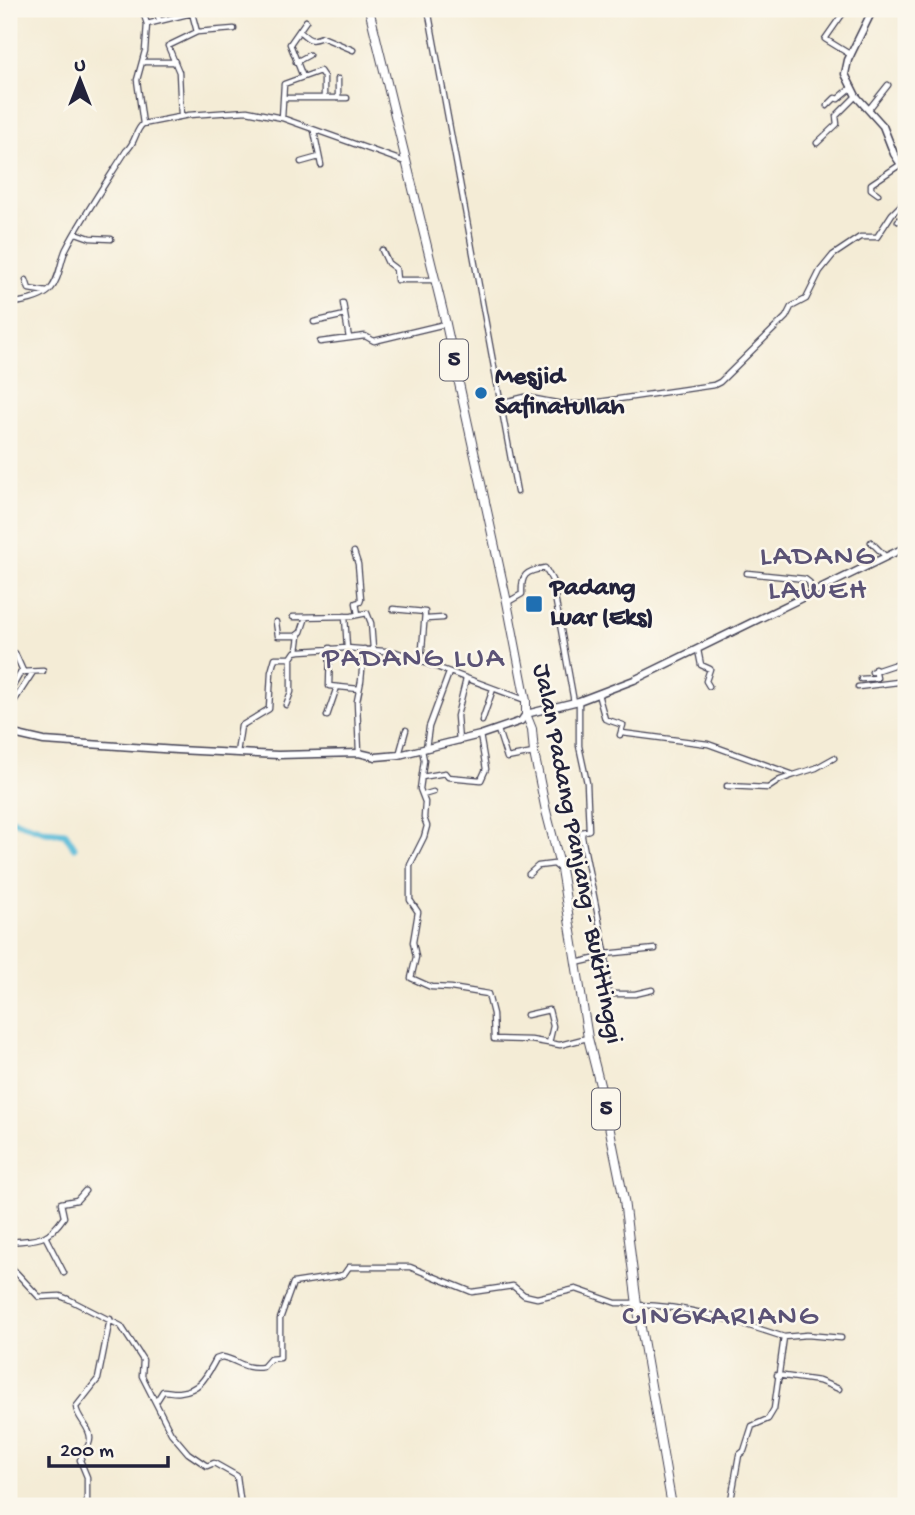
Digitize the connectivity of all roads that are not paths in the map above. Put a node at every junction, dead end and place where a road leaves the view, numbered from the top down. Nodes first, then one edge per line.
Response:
1 (142, 9) edge
2 (157, 9) edge
3 (211, 9) edge
4 (369, 9) edge
5 (428, 9) edge
6 (846, 9) edge
7 (873, 9) edge
8 (181, 12) edge
9 (192, 13) junction
10 (159, 21) junction
11 (306, 21) dead end
12 (147, 24) junction
13 (234, 29) dead end
14 (299, 30) junction
15 (197, 32) junction
16 (353, 50) dead end
17 (309, 55) dead end
18 (849, 57) junction
19 (142, 62) junction
20 (175, 62) junction
21 (296, 62) junction
22 (303, 77) junction
23 (338, 79) dead end
24 (888, 85) dead end
25 (851, 88) junction
26 (856, 96) junction
27 (324, 97) junction
28 (338, 97) junction
29 (285, 98) junction
30 (347, 98) dead end
31 (827, 106) dead end
32 (869, 109) junction
33 (181, 116) junction
34 (282, 118) junction
35 (143, 124) junction
36 (314, 130) junction
37 (817, 143) dead end
38 (319, 157) junction
39 (902, 161) edge
40 (301, 162) dead end
41 (405, 162) junction
42 (321, 165) dead end
43 (906, 172) edge
44 (878, 194) dead end
45 (906, 200) edge
46 (906, 214) edge
47 (898, 221) dead end
48 (76, 233) junction
49 (111, 239) dead end
50 (382, 250) dead end
51 (26, 280) dead end
52 (435, 280) junction
53 (47, 292) junction
54 (9, 303) edge
55 (343, 303) dead end
56 (345, 315) junction
57 (313, 322) dead end
58 (446, 324) junction
59 (349, 338) junction
60 (320, 342) dead end
61 (500, 403) junction
62 (517, 492) dead end
63 (872, 542) dead end
64 (906, 547) edge
65 (354, 552) dead end
66 (886, 556) junction
67 (747, 573) dead end
68 (812, 594) junction
69 (507, 602) junction
70 (358, 608) junction
71 (393, 609) dead end
72 (345, 616) junction
73 (292, 617) dead end
74 (306, 617) junction
75 (443, 618) dead end
76 (426, 619) junction
77 (276, 622) dead end
78 (297, 635) junction
79 (330, 648) junction
80 (347, 648) junction
81 (364, 649) junction
82 (373, 649) junction
83 (698, 650) junction
84 (297, 651) junction
85 (9, 653) edge
86 (291, 658) junction
87 (421, 661) junction
88 (906, 664) edge
89 (23, 671) junction
90 (34, 671) junction
91 (43, 671) dead end
92 (449, 673) junction
93 (466, 679) junction
94 (861, 679) dead end
95 (906, 681) edge
96 (337, 687) junction
97 (709, 687) dead end
98 (858, 687) dead end
99 (359, 689) junction
100 (493, 689) junction
101 (9, 693) edge
102 (598, 694) junction
103 (526, 701) junction
104 (577, 701) junction
105 (286, 705) dead end
106 (9, 709) edge
107 (526, 714) junction
108 (327, 716) dead end
109 (482, 721) dead end
110 (406, 730) dead end
111 (498, 730) junction
112 (9, 733) edge
113 (480, 735) junction
114 (459, 741) junction
115 (424, 748) junction
116 (237, 753) junction
117 (359, 753) junction
118 (534, 753) junction
119 (399, 755) junction
120 (834, 758) dead end
121 (794, 775) junction
122 (422, 777) junction
123 (727, 786) dead end
124 (433, 792) dead end
125 (424, 795) junction
126 (561, 869) junction
127 (528, 874) dead end
128 (655, 949) dead end
129 (606, 955) junction
130 (576, 963) junction
131 (652, 990) dead end
132 (527, 1015) dead end
133 (588, 1038) junction
134 (549, 1044) junction
135 (85, 1191) dead end
136 (45, 1236) junction
137 (9, 1242) edge
138 (9, 1251) edge
139 (10, 1267) edge
140 (64, 1273) dead end
141 (637, 1304) junction
142 (110, 1319) junction
143 (784, 1337) junction
144 (841, 1338) dead end
145 (777, 1374) junction
146 (839, 1389) dead end
147 (156, 1402) junction
148 (731, 1500) junction
149 (87, 1506) edge
150 (242, 1506) edge
151 (672, 1506) edge
152 (725, 1506) edge
153 (731, 1506) edge

1 - 12 street
2 - 10 street
3 - 9 street
4 - 41 highway, Jalan Padang Panjang - Bukittinggi / 5
5 - 61 street
6 - 18 street
7 - 18 main road
8 - 9 street
8 - 10 street
9 - 15 street
10 - 12 street
11 - 14 street
12 - 19 street
13 - 15 street
14 - 16 street
14 - 21 street
15 - 20 street
17 - 21 street
18 - 25 main road
19 - 20 street
19 - 35 street
20 - 33 street
21 - 22 street
22 - 27 street
22 - 29 street
23 - 28 street
24 - 32 street
25 - 26 main road
25 - 31 street
26 - 32 main road
26 - 37 street
27 - 28 street
27 - 29 street
28 - 30 street
29 - 34 street
32 - 39 main road
33 - 34 street
33 - 35 street
34 - 36 street
35 - 48 street
36 - 38 street
36 - 41 street
38 - 40 street
38 - 42 street
39 - 43 main road
39 - 44 street
41 - 52 highway, Jalan Padang Panjang - Bukittinggi / 5
45 - 61 street
46 - 47 street
48 - 49 street
48 - 53 street
50 - 52 street
51 - 53 street
52 - 58 highway, Jalan Padang Panjang - Bukittinggi / 5
53 - 54 street
55 - 56 street
56 - 57 street
56 - 59 street
58 - 59 street
58 - 69 highway, Jalan Padang Panjang - Bukittinggi / 5
59 - 60 street
61 - 62 street
63 - 66 street
64 - 66 main road
65 - 70 street
66 - 68 main road
67 - 68 street
68 - 83 main road
69 - 103 highway, Jalan Padang Panjang - Bukittinggi / 5
69 - 104 street
70 - 72 street
70 - 82 street
71 - 76 street
72 - 74 street
72 - 80 street
73 - 74 street
74 - 78 street
75 - 76 street
76 - 87 street
77 - 78 street
78 - 84 street
79 - 80 street
79 - 84 street
79 - 96 street
80 - 81 street
81 - 82 street
81 - 99 street
82 - 87 street
83 - 97 street
83 - 102 main road
84 - 86 street
85 - 89 street
86 - 105 street
86 - 116 street
87 - 92 street
88 - 94 street
89 - 90 street
89 - 101 street
90 - 91 street
90 - 106 street
92 - 93 street
92 - 115 street
93 - 100 street
93 - 114 street
95 - 98 street
96 - 99 street
96 - 108 street
99 - 117 street
100 - 103 street
100 - 109 street
102 - 104 main road
102 - 121 street
103 - 107 highway, Jalan Padang Panjang - Bukittinggi / 5
104 - 107 main road
104 - 129 street
107 - 111 main road
107 - 118 highway, Jalan Padang Panjang - Bukittinggi / 5
110 - 119 street
111 - 113 main road
111 - 118 street
112 - 116 main road
113 - 114 main road
113 - 122 street
114 - 115 main road
115 - 119 main road
115 - 122 street
116 - 117 main road
117 - 119 main road
118 - 126 highway, Jalan Padang Panjang - Bukittinggi / 5
120 - 121 street
121 - 123 street
122 - 125 street
124 - 125 street
125 - 134 street
126 - 127 street
126 - 130 highway, Jalan Padang Panjang - Bukittinggi / 5
128 - 129 street
129 - 130 street
129 - 131 street
130 - 133 highway, Jalan Padang Panjang - Bukittinggi / 5
132 - 134 street
133 - 134 street
133 - 141 highway, Jalan Padang Panjang - Bukittinggi / 5
135 - 136 street
136 - 137 street
136 - 140 street
138 - 139 street
139 - 142 street
141 - 143 street
141 - 147 street
141 - 151 highway, Jalan Padang Panjang - Bukittinggi / 5
142 - 147 street
142 - 149 street
143 - 144 street
143 - 145 street
145 - 146 street
145 - 148 street
147 - 150 street
148 - 152 street
148 - 153 street

